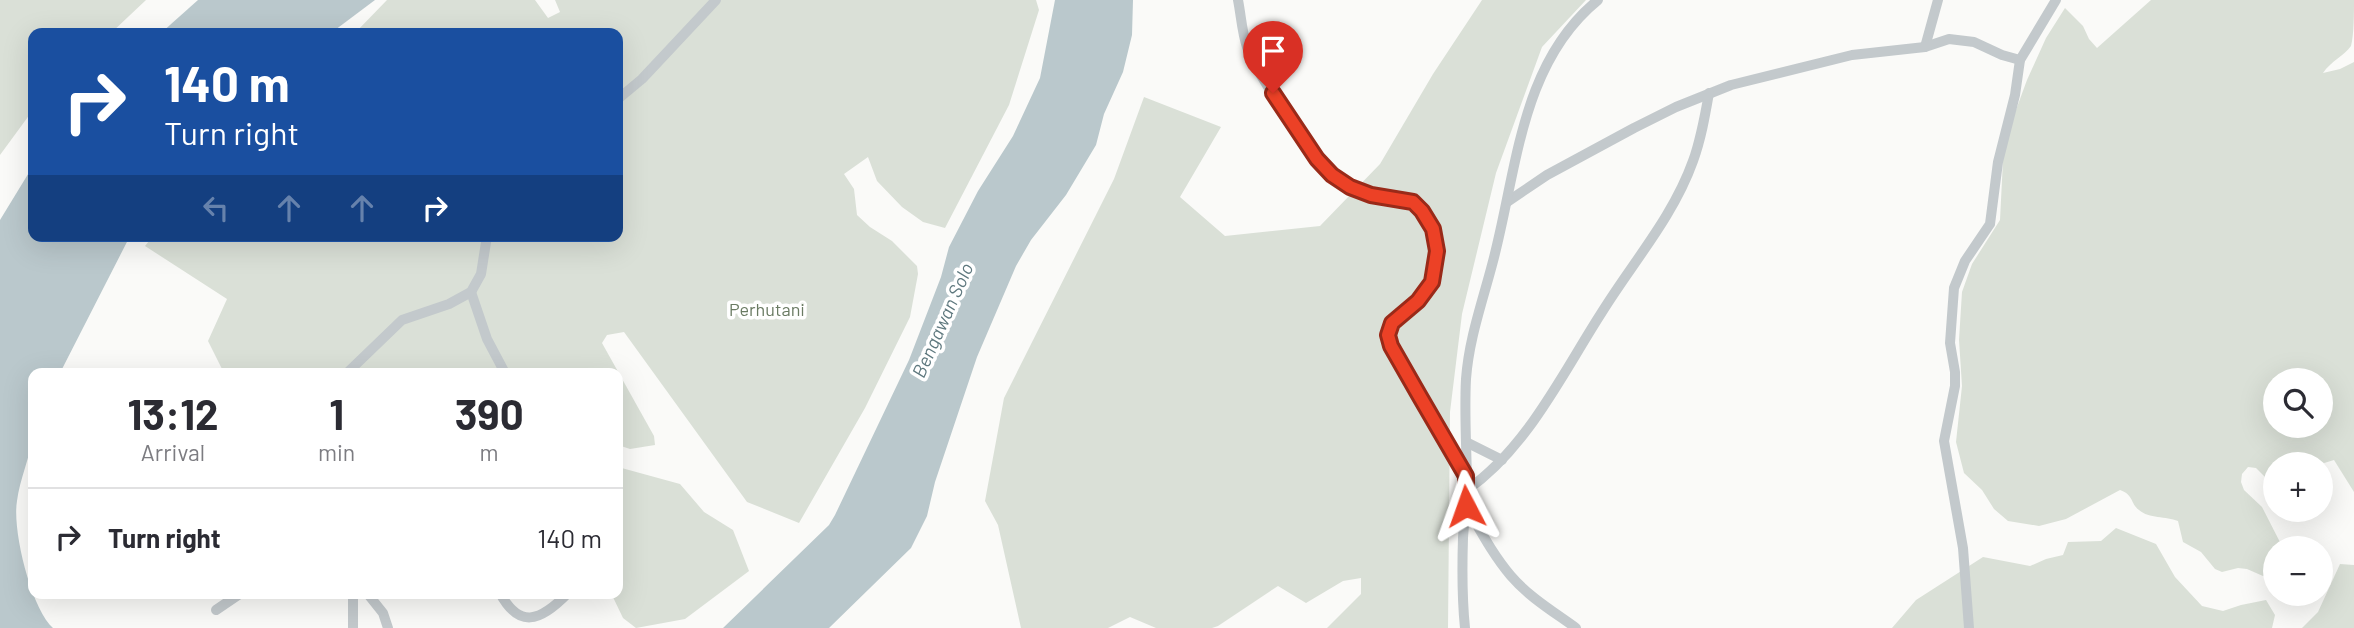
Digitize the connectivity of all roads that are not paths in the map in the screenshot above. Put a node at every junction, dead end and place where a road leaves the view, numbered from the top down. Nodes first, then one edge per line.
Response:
1 (716, 0) edge
2 (1238, 0) edge
3 (1598, 0) edge
4 (1938, 0) edge
5 (2056, 0) edge
6 (1925, 47) junction
7 (2020, 61) junction
8 (1709, 93) junction
9 (623, 95) edge
10 (1507, 202) junction
11 (486, 242) edge
12 (471, 292) junction
13 (352, 368) edge
14 (502, 368) edge
15 (1466, 442) junction
16 (1502, 460) junction
17 (1466, 476) junction
18 (1466, 490) junction
19 (1466, 506) junction
20 (232, 599) edge
21 (353, 599) edge
22 (372, 599) edge
23 (502, 599) edge
24 (562, 599) edge
25 (216, 610) dead end
26 (353, 628) edge
27 (388, 628) edge
28 (1465, 628) edge
29 (1576, 628) edge
30 (1969, 628) edge

1 - 9 street
2 - 17 street
3 - 10 street
4 - 6 street
5 - 7 street
6 - 7 street
6 - 8 street
7 - 30 street
8 - 10 street
8 - 16 street
10 - 15 street
11 - 12 street
12 - 13 street
12 - 14 street
15 - 16 street
15 - 17 street
16 - 18 street
17 - 18 street
18 - 19 street
19 - 28 street
19 - 29 street
20 - 25 street
21 - 26 street
22 - 27 street
23 - 24 street

